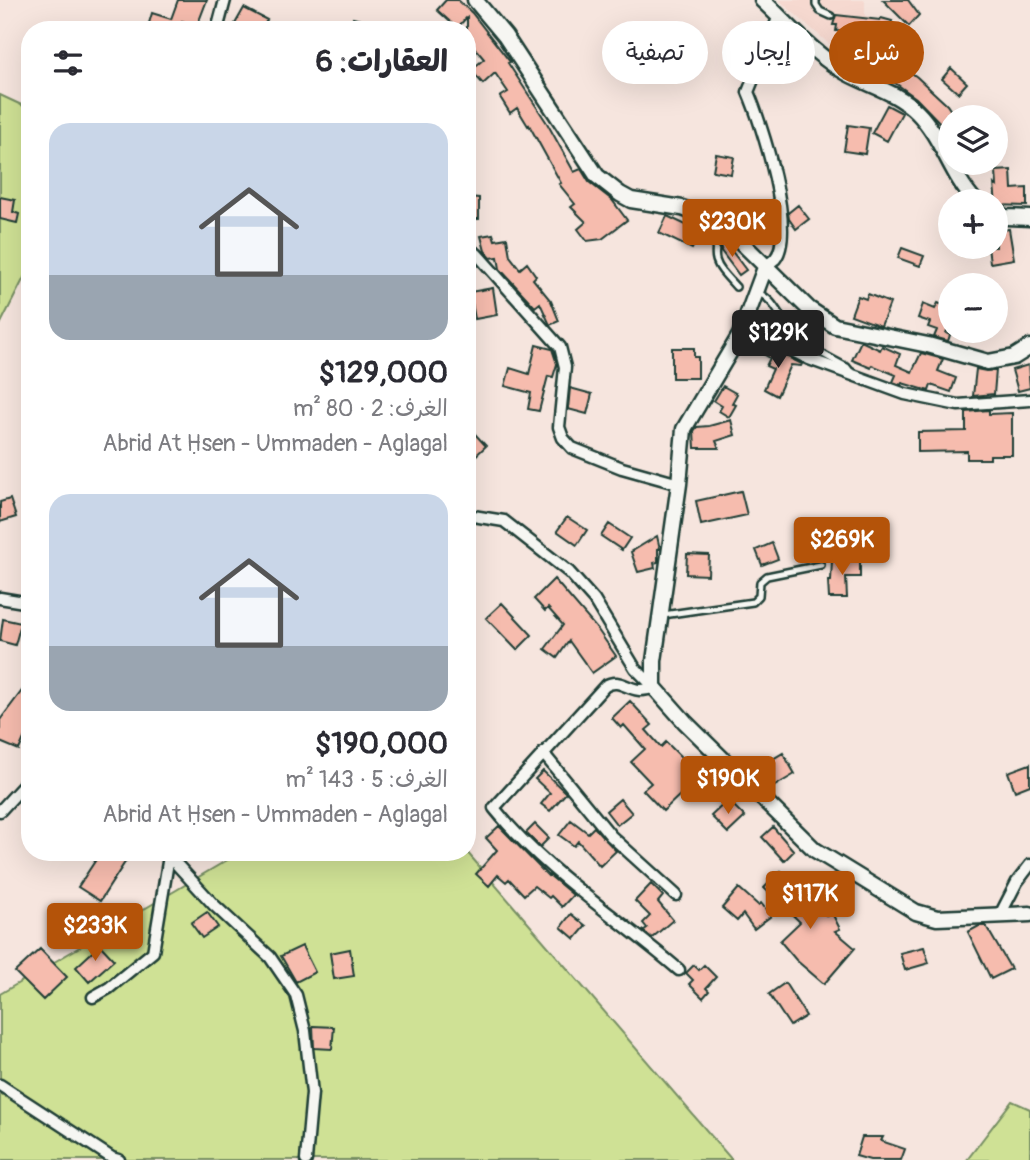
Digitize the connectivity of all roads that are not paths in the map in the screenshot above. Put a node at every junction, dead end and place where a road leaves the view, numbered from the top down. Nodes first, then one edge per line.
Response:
1 (225, 0) edge
2 (475, 0) edge
3 (762, 0) edge
4 (816, 0) edge
5 (779, 16) junction
6 (831, 16) dead end
7 (219, 21) edge
8 (963, 189) edge
9 (1008, 217) edge
10 (1030, 218) edge
11 (721, 226) junction
12 (476, 253) edge
13 (766, 265) junction
14 (736, 287) dead end
15 (756, 292) junction
16 (744, 327) junction
17 (1030, 347) edge
18 (853, 374) junction
19 (1030, 400) edge
20 (679, 484) junction
21 (476, 516) edge
22 (821, 565) dead end
23 (0, 598) edge
24 (21, 602) edge
25 (660, 615) junction
26 (654, 687) junction
27 (543, 753) junction
28 (21, 788) edge
29 (0, 811) edge
30 (168, 861) edge
31 (175, 861) edge
32 (1030, 865) edge
33 (676, 895) dead end
34 (1030, 914) edge
35 (1000, 915) junction
36 (679, 970) dead end
37 (93, 996) dead end
38 (0, 1085) edge
39 (119, 1160) edge
40 (306, 1160) edge

1 - 7 street
2 - 11 main road
3 - 5 main road
4 - 6 lane
5 - 8 main road
5 - 13 street
9 - 10 main road
11 - 13 main road
11 - 14 lane
12 - 20 street
13 - 15 main road
13 - 17 main road
15 - 16 main road
15 - 18 lane
16 - 18 street
16 - 20 main road
18 - 19 street
20 - 25 main road
21 - 26 street
22 - 25 lane
23 - 24 street
25 - 26 main road
26 - 27 street
26 - 35 main road
27 - 33 street
27 - 36 street
28 - 29 street
30 - 37 street
31 - 40 street
32 - 35 street
34 - 35 main road
38 - 39 street

